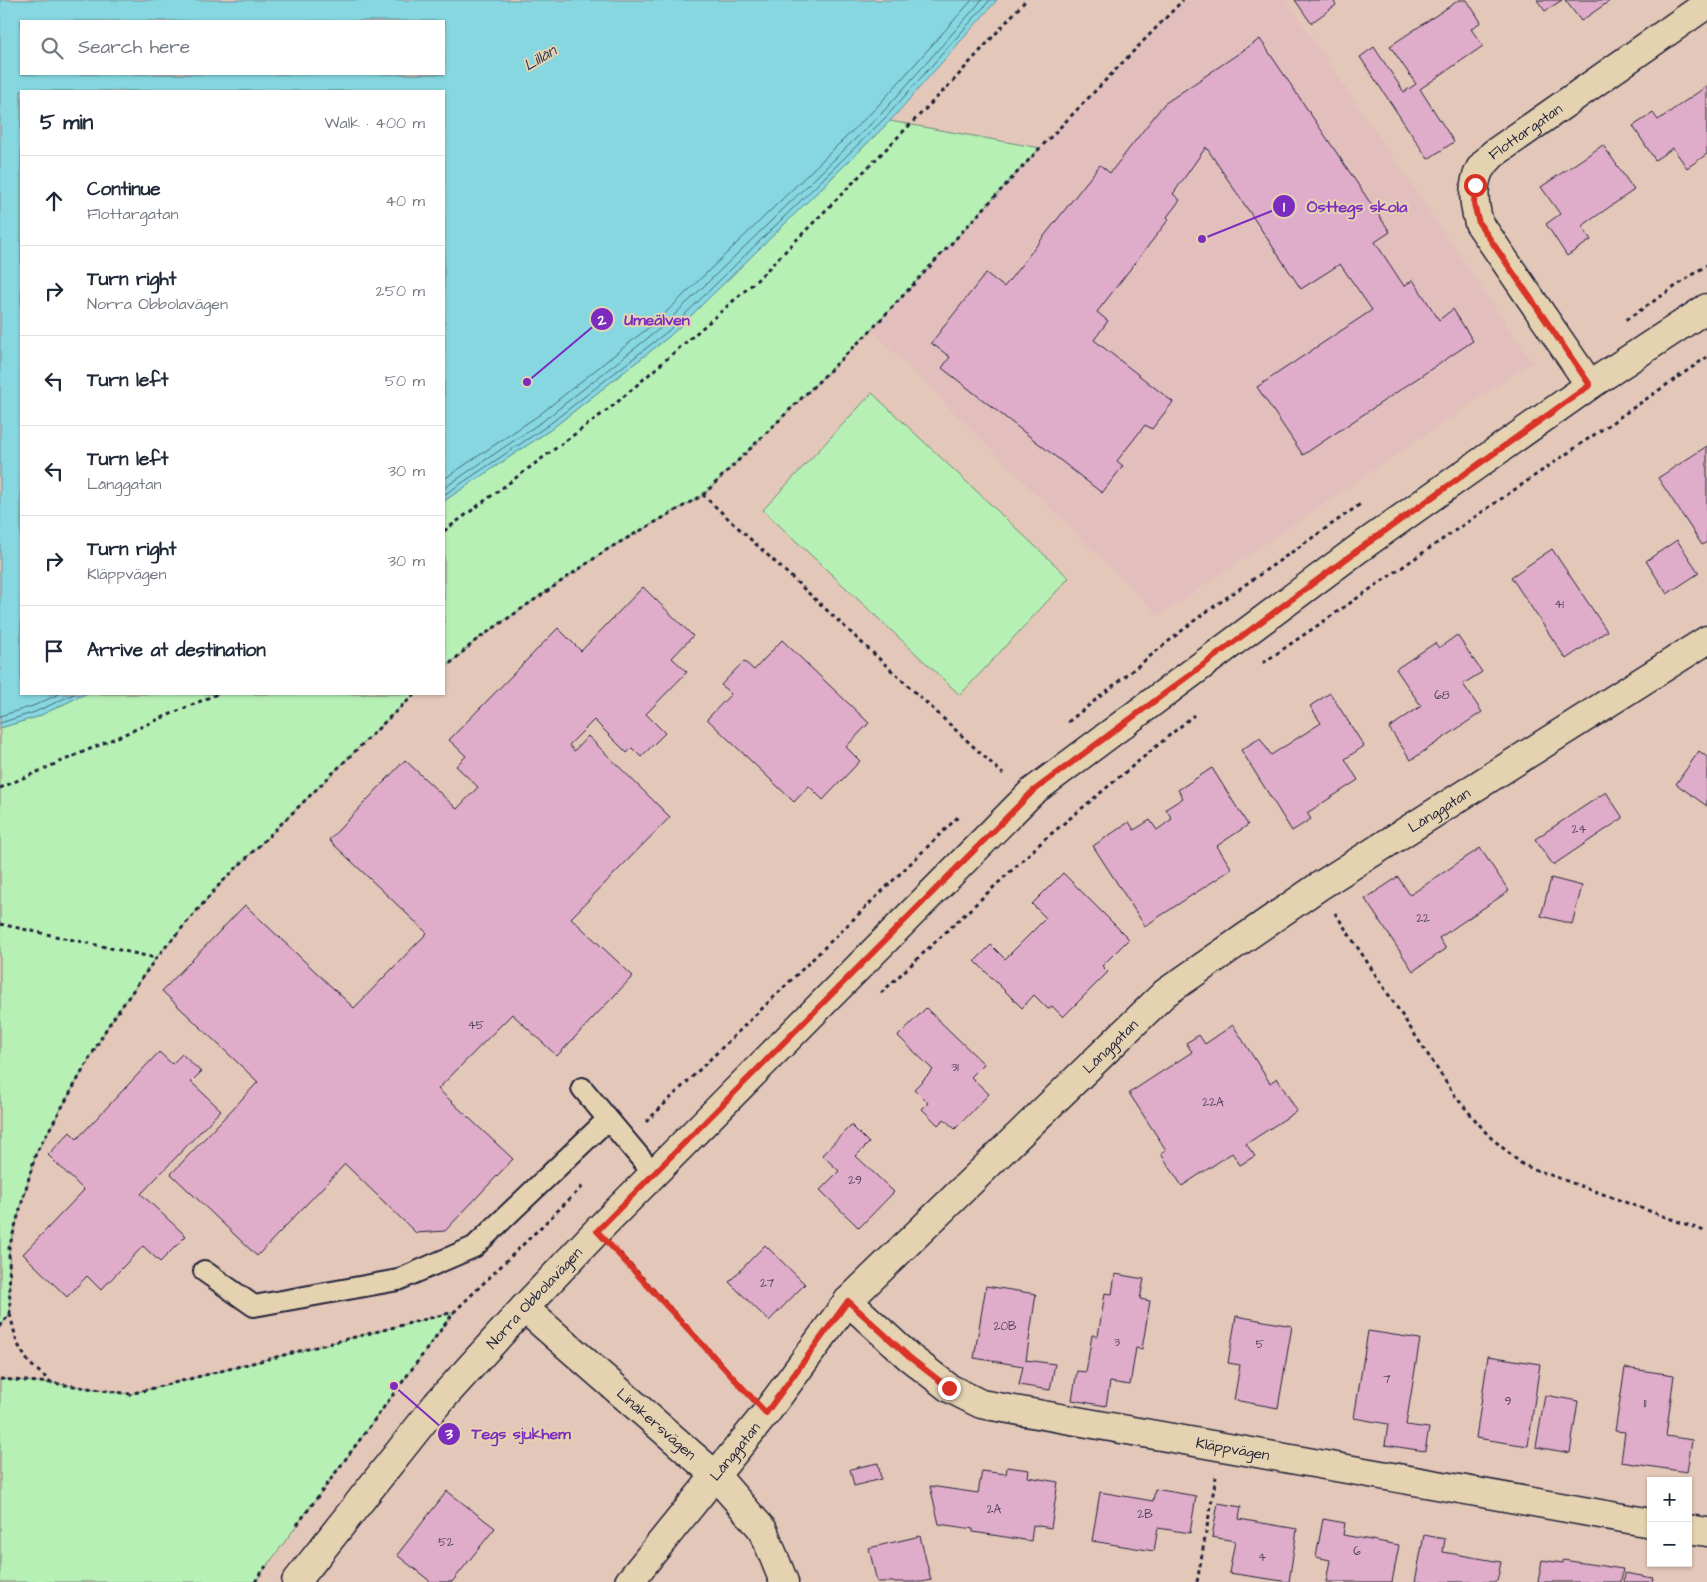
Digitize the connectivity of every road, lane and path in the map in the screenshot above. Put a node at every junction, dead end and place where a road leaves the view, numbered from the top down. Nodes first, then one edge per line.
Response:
1 (1026, 0) edge
2 (1183, 0) edge
3 (1707, 4) edge
4 (1707, 265) edge
5 (1707, 308) edge
6 (1619, 325) dead end
7 (1707, 357) edge
8 (1590, 385) junction
9 (703, 495) junction
10 (445, 530) edge
11 (1707, 640) edge
12 (1258, 667) dead end
13 (445, 668) edge
14 (215, 695) edge
15 (415, 695) edge
16 (1195, 714) dead end
17 (1003, 774) dead end
18 (0, 788) edge
19 (967, 808) dead end
20 (1318, 887) junction
21 (0, 924) edge
22 (156, 958) junction
23 (875, 1000) dead end
24 (582, 1088) dead end
25 (608, 1119) junction
26 (626, 1141) junction
27 (654, 1174) junction
28 (588, 1181) dead end
29 (569, 1200) junction
30 (597, 1231) junction
31 (1707, 1232) edge
32 (204, 1271) dead end
33 (848, 1301) junction
34 (524, 1308) junction
35 (454, 1312) junction
36 (10, 1313) junction
37 (0, 1327) edge
38 (0, 1378) edge
39 (52, 1383) junction
40 (766, 1413) junction
41 (1221, 1446) junction
42 (715, 1475) junction
43 (1647, 1522) edge
44 (296, 1526) dead end
45 (1692, 1530) edge
46 (1707, 1532) edge
47 (267, 1566) dead end
48 (255, 1582) edge
49 (296, 1582) edge
50 (629, 1582) edge
51 (784, 1582) edge
52 (1197, 1582) edge

1 - 10 path
2 - 9 path
3 - 8 street, Flottargatan
4 - 6 path
5 - 8 street, Norra Obbolavägen
7 - 12 path
8 - 27 street, Norra Obbolavägen
9 - 13 path
9 - 17 path
11 - 20 street, Långgatan
14 - 18 path
15 - 22 path
16 - 23 path
19 - 26 path
20 - 31 path
20 - 33 street, Långgatan
21 - 22 path
22 - 36 path
24 - 25 lane
25 - 26 lane
25 - 32 lane
26 - 27 lane
27 - 30 street, Norra Obbolavägen
28 - 29 path
29 - 30 path
29 - 35 path
30 - 34 street, Norra Obbolavägen
30 - 40 path
33 - 40 street, Långgatan
33 - 41 street, Kläppvägen
34 - 42 street, Linåkersvägen
34 - 49 street, Norra Obbolavägen
35 - 39 path
35 - 44 path
36 - 37 path
36 - 39 path
38 - 39 path
40 - 42 street, Långgatan
41 - 43 street, Kläppvägen
41 - 52 path
42 - 50 street, Långgatan
42 - 51 street, Linåkersvägen
45 - 46 street
47 - 48 path

